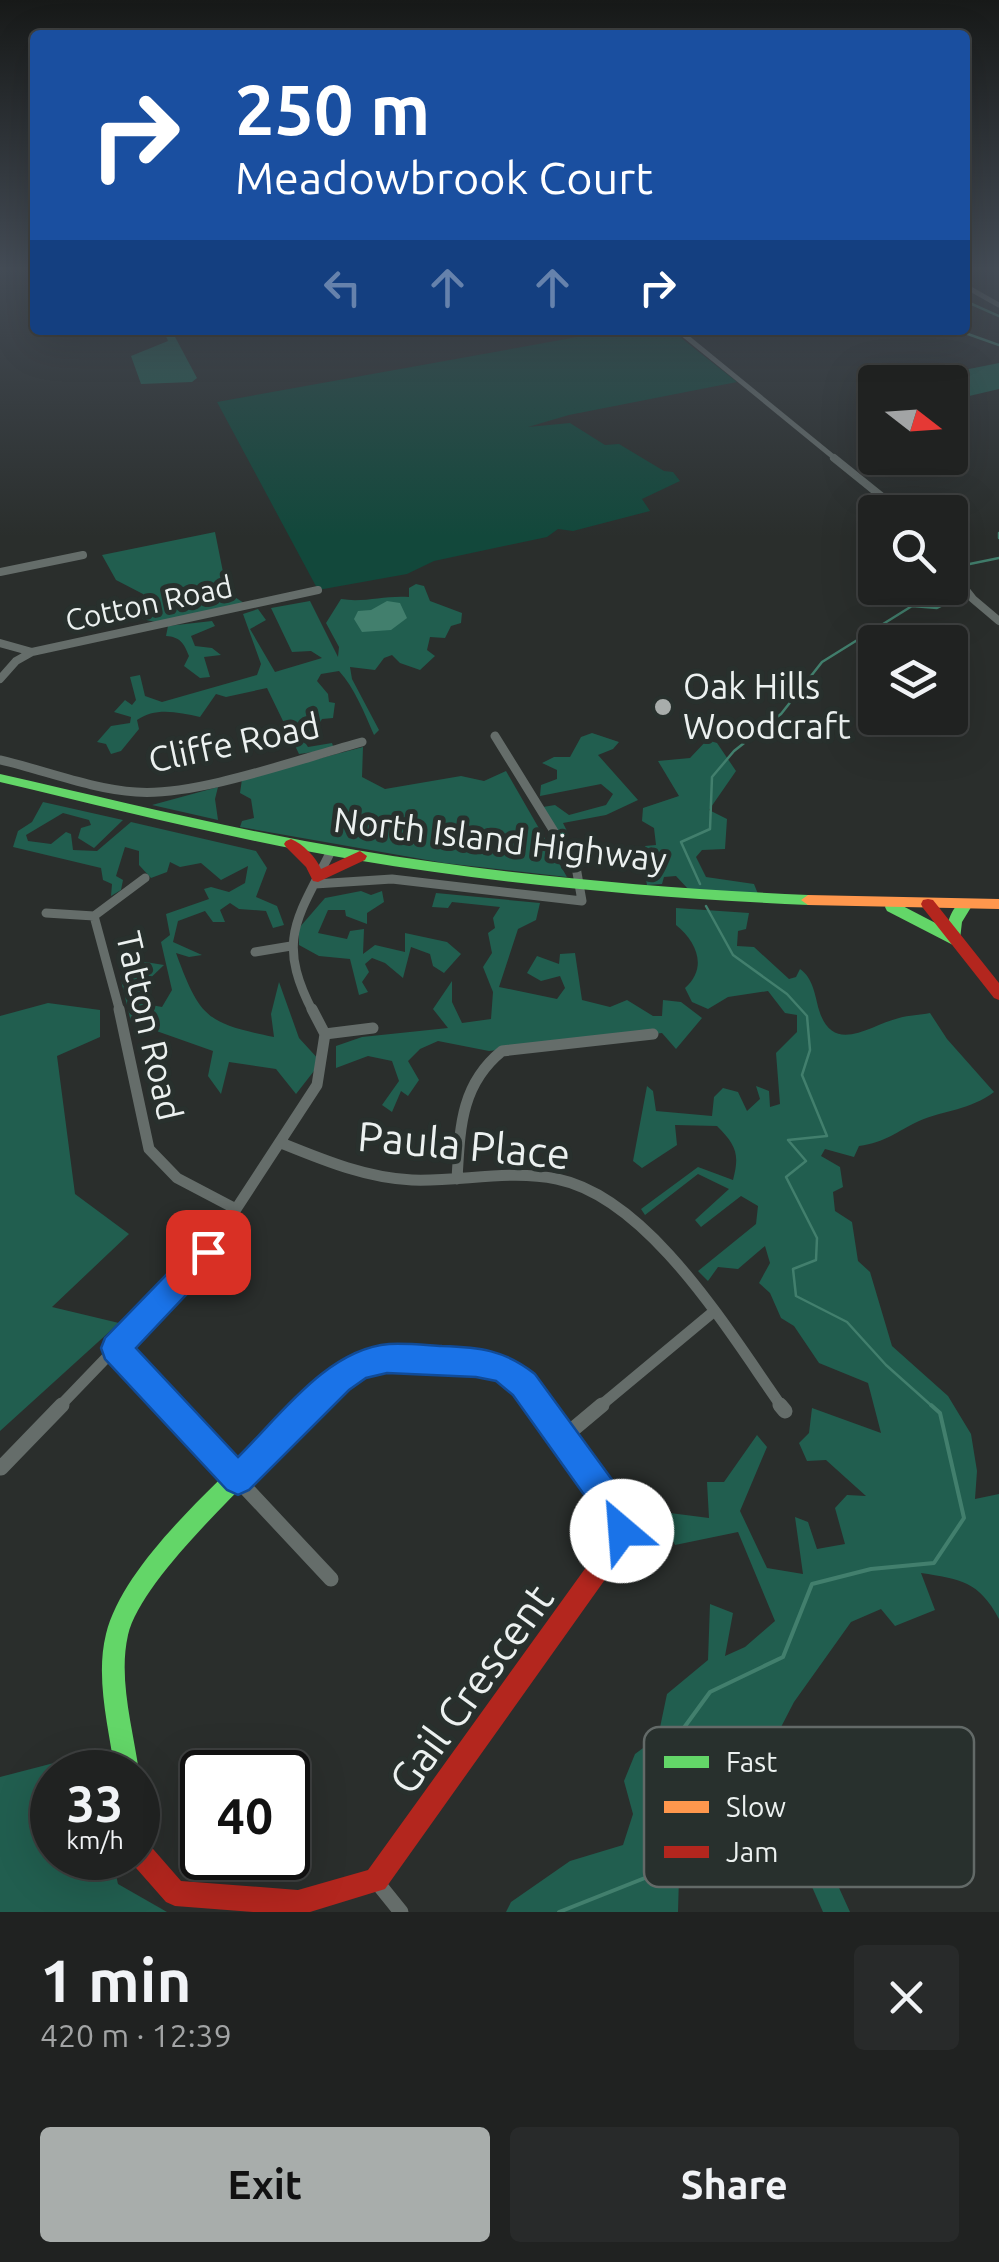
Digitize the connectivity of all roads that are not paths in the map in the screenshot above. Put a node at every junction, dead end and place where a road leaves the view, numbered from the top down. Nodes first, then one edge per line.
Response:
1 (714, 359) edge
2 (880, 495) edge
3 (83, 555) dead end
4 (0, 572) edge
5 (318, 590) dead end
6 (968, 593) edge
7 (999, 622) edge
8 (0, 643) edge
9 (32, 652) junction
10 (0, 679) edge
11 (494, 736) dead end
12 (362, 742) dead end
13 (0, 760) edge
14 (0, 778) edge
15 (290, 843) junction
16 (331, 851) junction
17 (360, 856) junction
18 (145, 878) dead end
19 (316, 881) junction
20 (581, 884) junction
21 (884, 904) junction
22 (928, 904) junction
23 (966, 904) junction
24 (999, 904) edge
25 (46, 913) dead end
26 (94, 916) junction
27 (953, 939) junction
28 (291, 946) junction
29 (255, 952) dead end
30 (999, 994) edge
31 (373, 1028) dead end
32 (324, 1034) junction
33 (653, 1034) dead end
34 (281, 1143) junction
35 (457, 1179) junction
36 (236, 1209) junction
37 (712, 1314) junction
38 (116, 1348) junction
39 (785, 1411) dead end
40 (565, 1436) junction
41 (1, 1468) edge
42 (238, 1479) junction
43 (331, 1579) dead end
44 (125, 1750) edge
45 (160, 1876) edge
46 (376, 1880) junction
47 (401, 1912) edge

1 - 2 street
3 - 4 street
5 - 9 street, Cotton Road
6 - 7 street
8 - 9 street
9 - 10 street, Cotton Road
11 - 20 street
12 - 13 street, Cliffe Road
14 - 15 main road, North Island Highway
15 - 16 main road, North Island Highway
15 - 19 main road
16 - 17 main road, North Island Highway
16 - 19 street
17 - 19 main road
17 - 20 main road, North Island Highway
18 - 26 street
19 - 20 street
19 - 28 street
20 - 21 main road, North Island Highway
21 - 22 main road, North Island Highway
21 - 27 main road
22 - 23 main road, North Island Highway
22 - 27 main road
23 - 24 main road, North Island Highway
23 - 27 main road
25 - 26 street, Tatton Road
26 - 36 street, Tatton Road
27 - 30 main road
28 - 29 street
28 - 32 street
31 - 32 street
32 - 34 street
33 - 35 street
34 - 35 street, Paula Place
34 - 36 street
35 - 37 street, Paula Place
36 - 38 street
37 - 39 street, Paula Place
37 - 40 street
38 - 41 street
38 - 42 street
40 - 42 main road, Gail Crescent
40 - 46 main road, Gail Crescent
42 - 43 street
42 - 44 main road, Gail Crescent
45 - 46 main road
46 - 47 street

